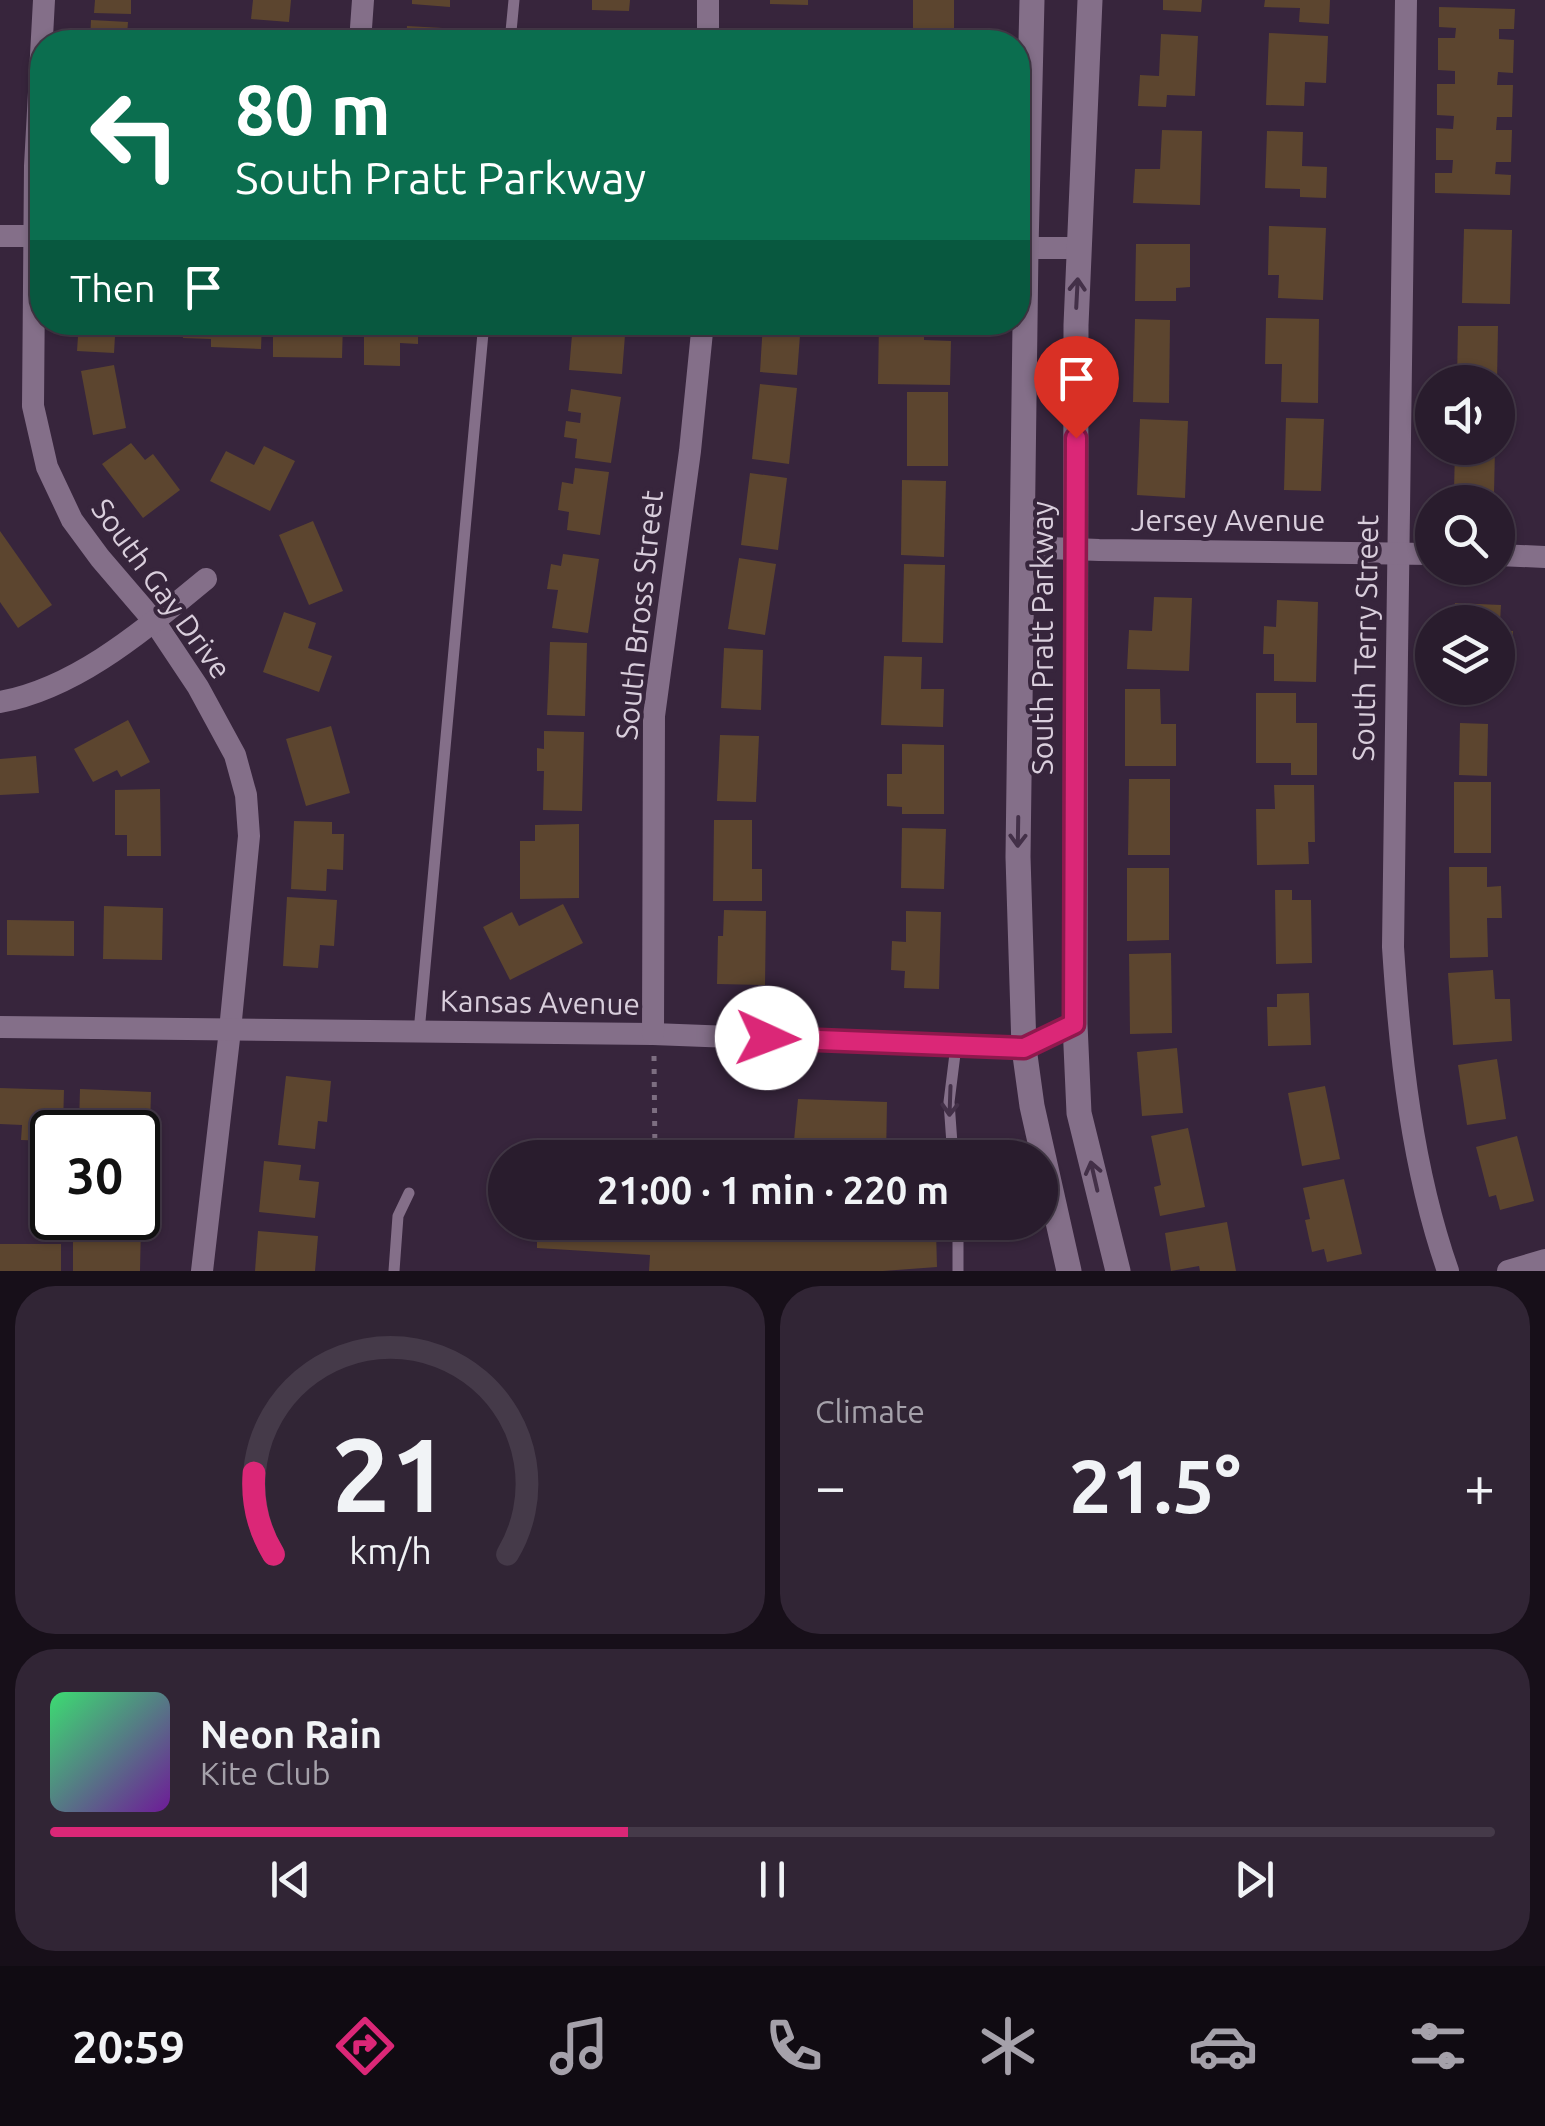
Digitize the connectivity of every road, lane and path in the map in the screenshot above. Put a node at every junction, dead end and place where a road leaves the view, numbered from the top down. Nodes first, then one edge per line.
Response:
1 (44, 0) edge
2 (364, 0) edge
3 (514, 0) edge
4 (708, 0) edge
5 (1032, 0) edge
6 (1090, 0) edge
7 (1406, 0) edge
8 (42, 30) edge
9 (361, 30) edge
10 (511, 30) edge
11 (708, 30) edge
12 (1030, 50) edge
13 (0, 236) edge
14 (30, 236) edge
15 (1030, 248) edge
16 (1080, 248) junction
17 (35, 335) edge
18 (483, 335) edge
19 (702, 335) edge
20 (1022, 335) edge
21 (1023, 547) junction
22 (1076, 550) junction
23 (1397, 553) junction
24 (1415, 554) edge
25 (1515, 556) edge
26 (1545, 557) edge
27 (206, 578) dead end
28 (154, 621) junction
29 (0, 702) edge
30 (1074, 1024) junction
31 (0, 1027) edge
32 (230, 1030) junction
33 (419, 1032) junction
34 (654, 1034) junction
35 (956, 1046) junction
36 (1024, 1048) junction
37 (654, 1140) edge
38 (951, 1140) edge
39 (409, 1193) dead end
40 (958, 1240) edge
41 (1545, 1260) edge
42 (202, 1271) edge
43 (394, 1271) edge
44 (958, 1271) edge
45 (1069, 1271) edge
46 (1118, 1271) edge
47 (1448, 1271) edge
48 (1508, 1271) edge

1 - 8 street, South Gay Drive
2 - 9 street
3 - 10 lane
4 - 11 street
5 - 12 street, South Pratt Parkway
6 - 16 street, South Pratt Parkway
7 - 23 street, South Terry Street
13 - 14 street
15 - 16 street
22 -> 16 street, South Pratt Parkway
17 - 28 street, South Gay Drive
18 - 33 lane
19 - 34 street, South Bross Street
20 - 21 street, South Pratt Parkway
21 - 22 street, Jersey Avenue
21 -> 36 street, South Pratt Parkway
22 - 23 street, Jersey Avenue
22 - 30 street, South Pratt Parkway
23 - 24 street, Jersey Avenue
23 - 47 street, South Terry Street
25 - 26 street
27 - 28 street
28 - 29 street
28 - 32 street, South Gay Drive
30 - 36 street, Kansas Avenue
46 -> 30 street, South Pratt Parkway
31 - 32 street, Kansas Avenue
32 - 33 street, Kansas Avenue
32 - 42 street, South Gay Drive
33 - 34 street, Kansas Avenue
34 - 35 street, Kansas Avenue
34 - 37 path
35 - 36 street, Kansas Avenue
35 -> 38 lane
36 - 45 street, South Pratt Parkway
39 - 43 lane
40 - 44 lane
41 - 48 street

